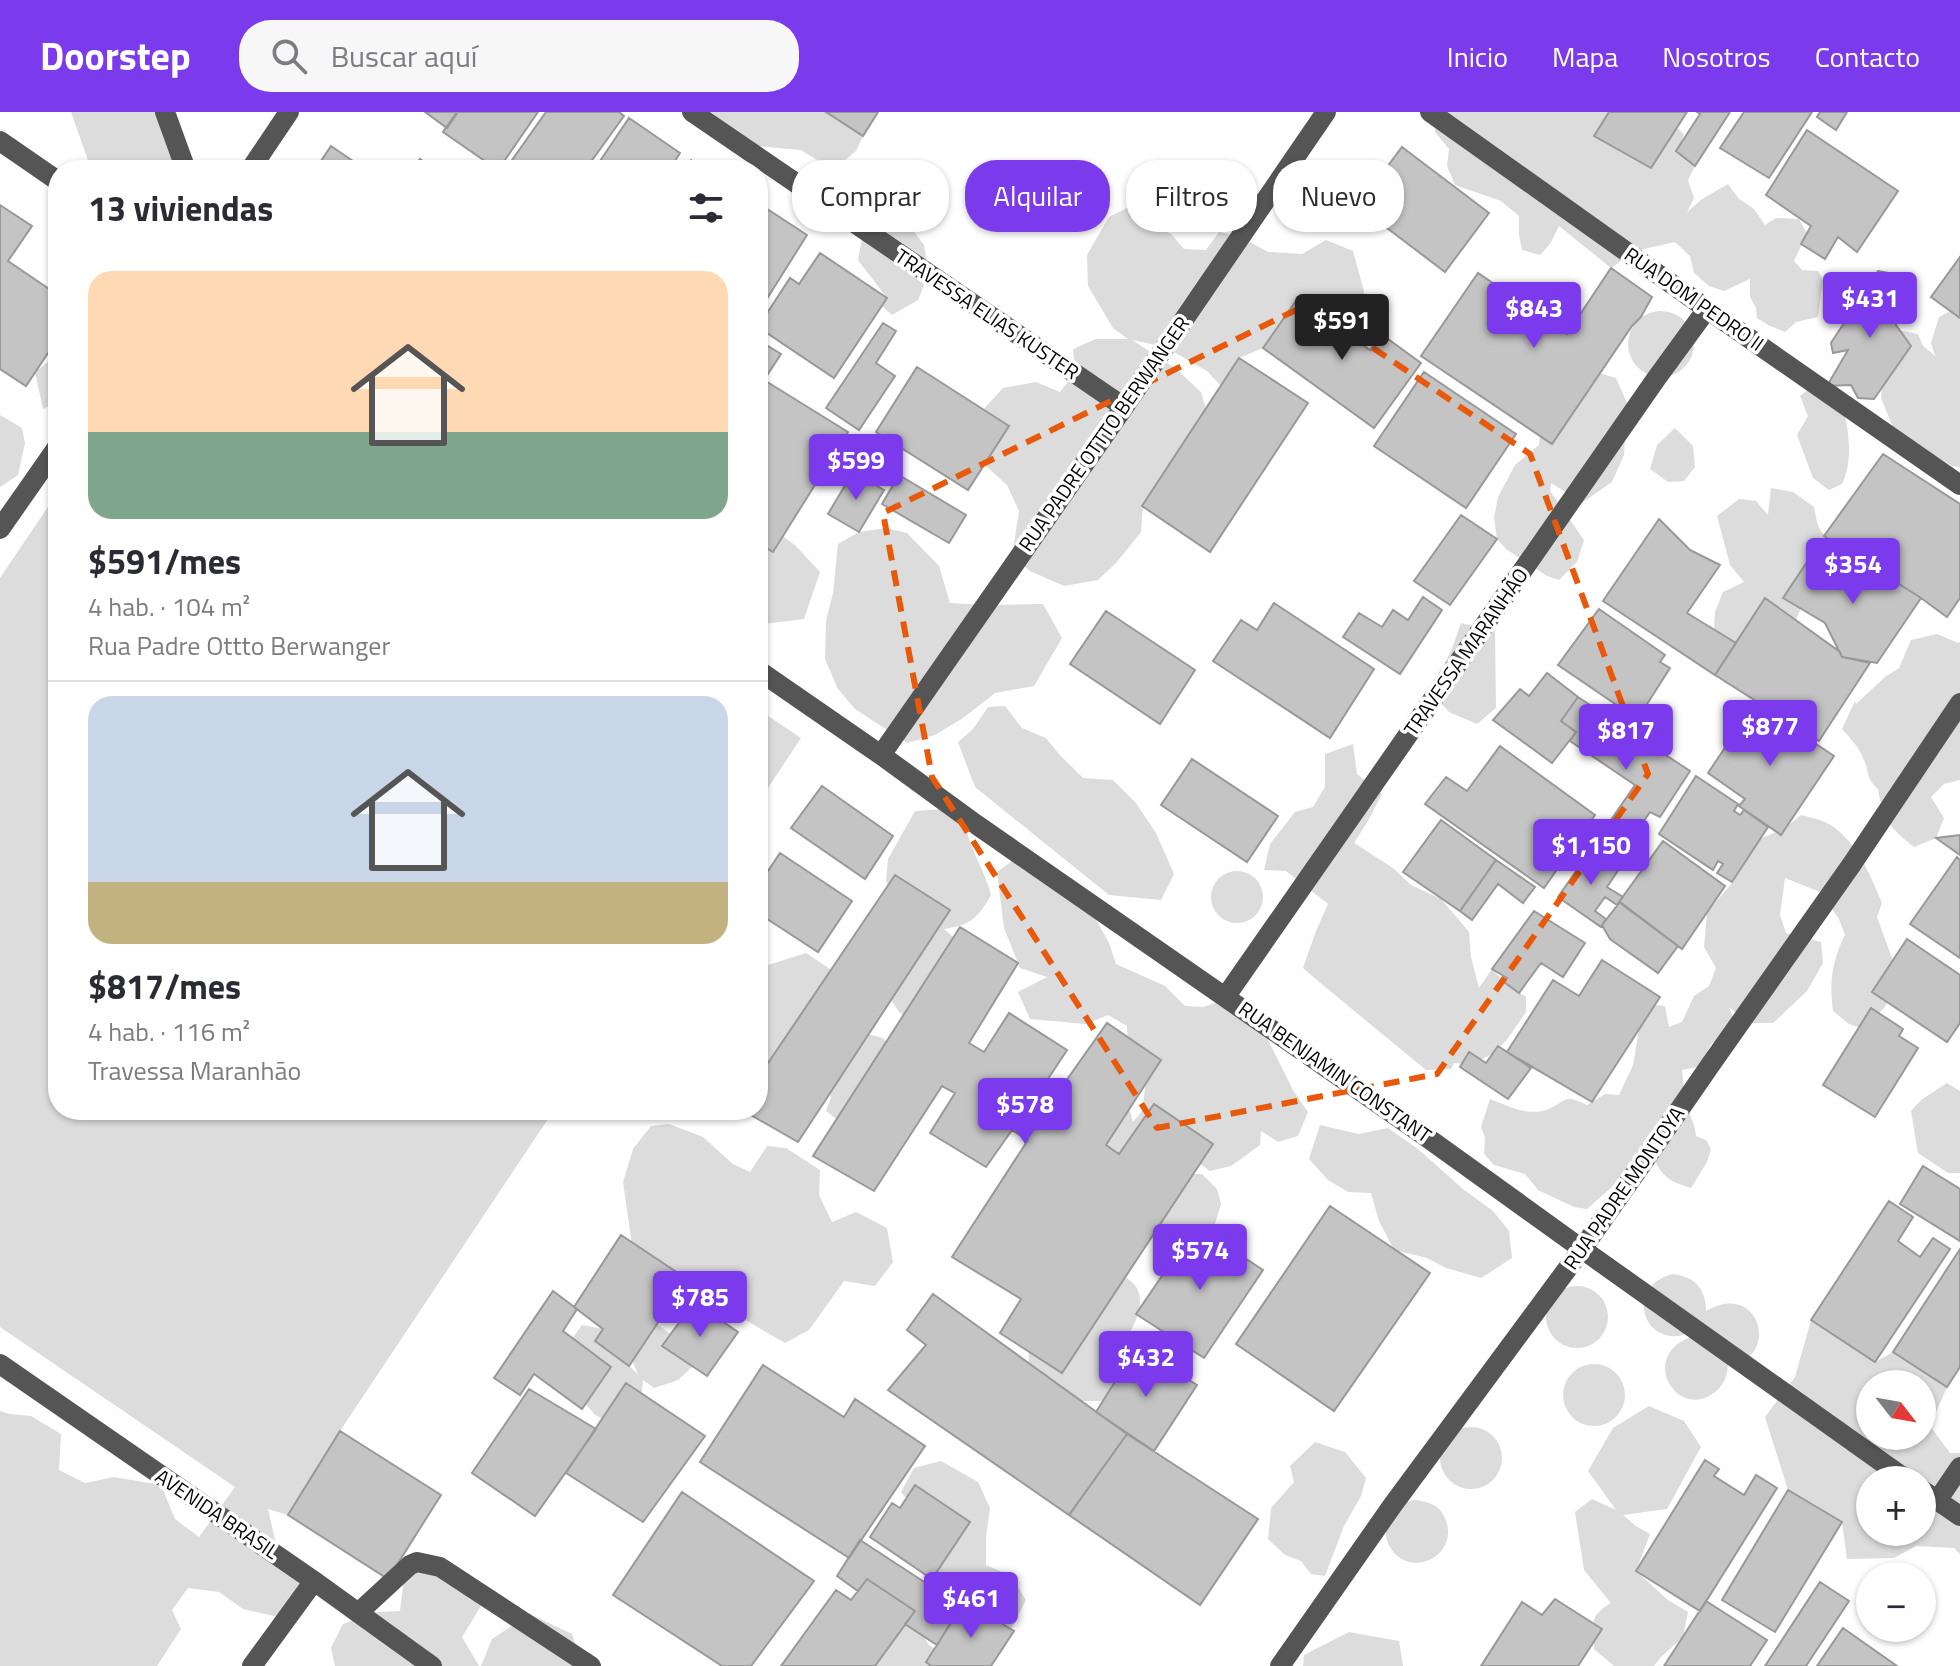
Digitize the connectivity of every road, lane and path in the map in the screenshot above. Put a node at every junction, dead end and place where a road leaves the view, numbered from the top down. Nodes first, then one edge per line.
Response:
1 (165, 112) edge
2 (289, 112) edge
3 (692, 112) edge
4 (1326, 112) edge
5 (1430, 112) edge
6 (0, 141) edge
7 (182, 160) edge
8 (257, 160) edge
9 (762, 160) edge
10 (768, 164) edge
11 (48, 174) edge
12 (1707, 309) junction
13 (1124, 407) junction
14 (48, 460) edge
15 (1960, 485) edge
16 (0, 529) edge
17 (768, 677) edge
18 (1960, 703) edge
19 (881, 755) junction
20 (1226, 996) junction
21 (1582, 1249) junction
22 (0, 1364) edge
23 (1887, 1466) edge
24 (1960, 1467) edge
25 (1936, 1489) edge
26 (1936, 1501) edge
27 (1960, 1516) edge
28 (314, 1581) junction
29 (358, 1613) junction
30 (252, 1666) edge
31 (432, 1666) edge
32 (591, 1666) edge
33 (1280, 1666) edge

1 - 7 street
2 - 8 street
3 - 9 street, TRAVESSA ELIAS KUSTER
4 - 13 street, RUA PADRE OTTTO BERWANGER
5 - 12 street, RUA DOM PEDRO II
6 - 11 street
10 - 13 street, TRAVESSA ELIAS KUSTER
12 - 15 street, RUA DOM PEDRO II
12 - 20 street, TRAVESSA MARANHÃO
13 - 19 street, RUA PADRE OTTTO BERWANGER
14 - 16 street
17 - 19 street, RUA BENJAMIN CONSTANT
18 - 21 street, RUA PADRE MONTOYA
19 - 20 street, RUA BENJAMIN CONSTANT
20 - 21 street, RUA BENJAMIN CONSTANT
21 - 23 street, RUA BENJAMIN CONSTANT
21 - 33 street, RUA PADRE MONTOYA
22 - 28 street, AVENIDA BRASIL
24 - 25 street
26 - 27 street
28 - 29 street, AVENIDA BRASIL
28 - 30 street
29 - 31 street, AVENIDA BRASIL
29 - 32 street

